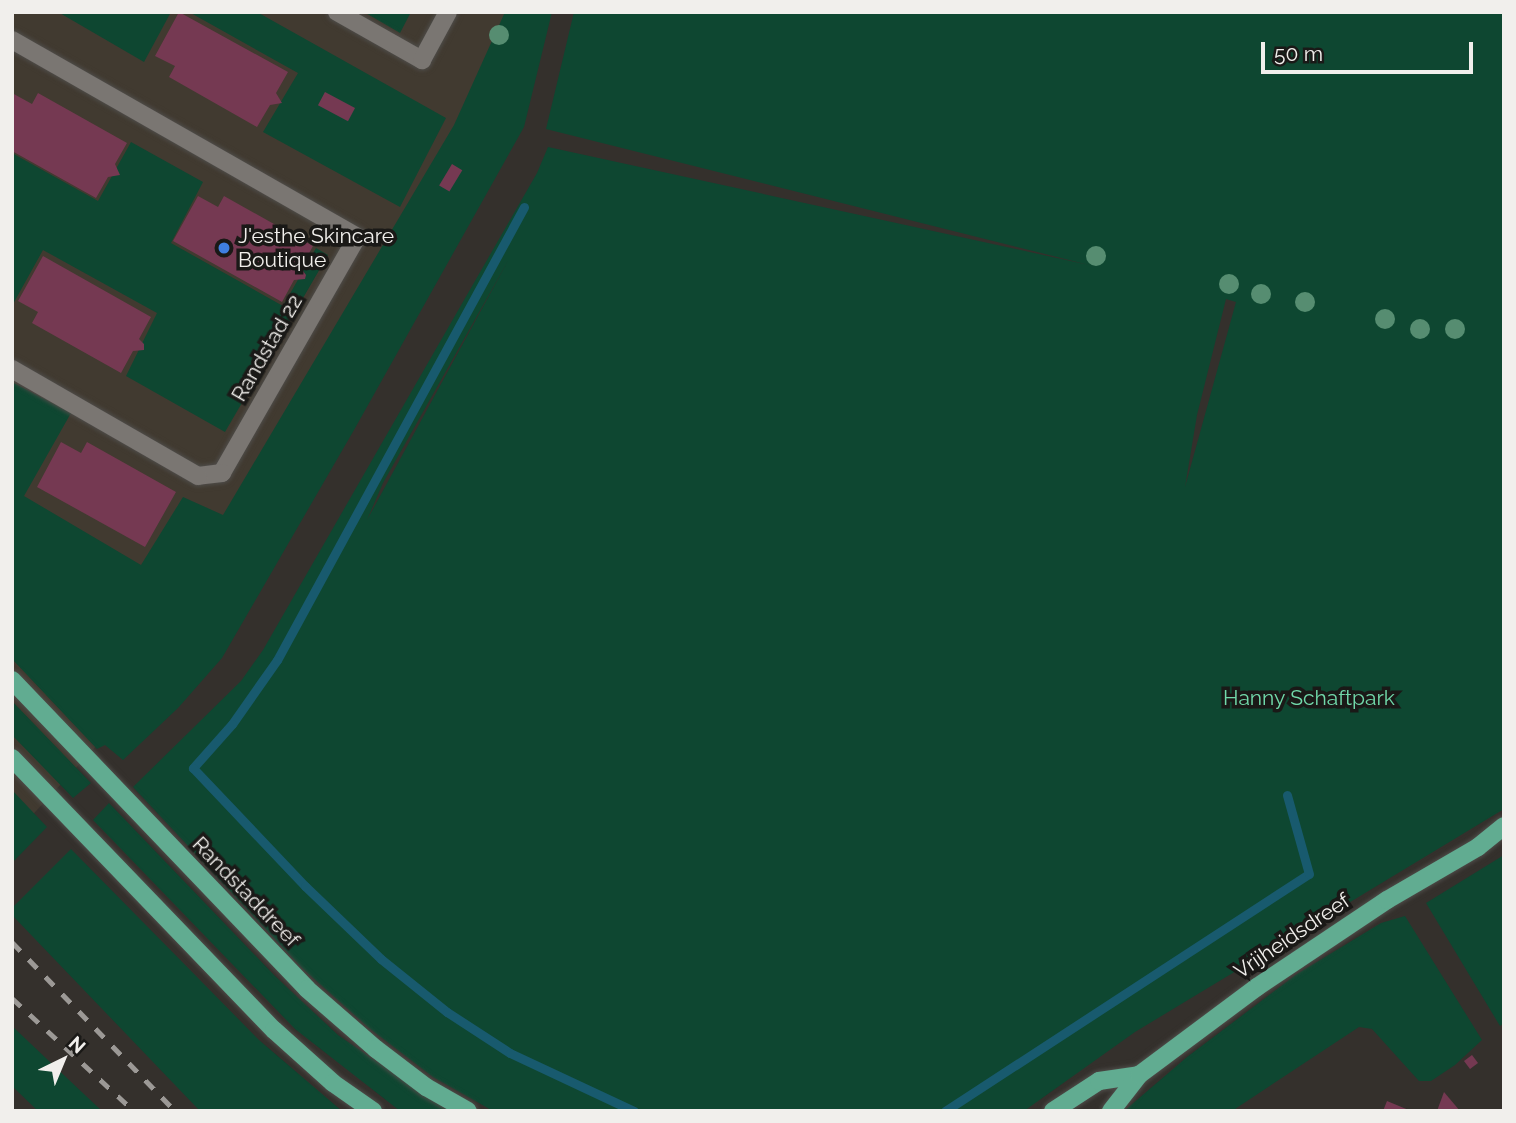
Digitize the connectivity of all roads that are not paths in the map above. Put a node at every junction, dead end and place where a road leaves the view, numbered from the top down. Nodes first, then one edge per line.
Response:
1 (337, 12) edge
2 (448, 12) edge
3 (12, 40) edge
4 (12, 369) edge
5 (12, 680) edge
6 (12, 758) edge
7 (1504, 826) edge
8 (1504, 837) edge
9 (1478, 847) junction
10 (1139, 1075) junction
11 (373, 1111) edge
12 (468, 1111) edge
13 (1053, 1111) edge
14 (1111, 1111) edge

1 - 2 street
3 - 4 street, Randstad 22
5 - 12 main road, Randstaddreef
6 - 11 main road
7 - 9 main road, Vrijheidsdreef
8 - 9 main road, Vrijheidsdreef
9 - 10 main road, Vrijheidsdreef
10 - 13 main road, Vrijheidsdreef
10 - 14 main road, Vrijheidsdreef

